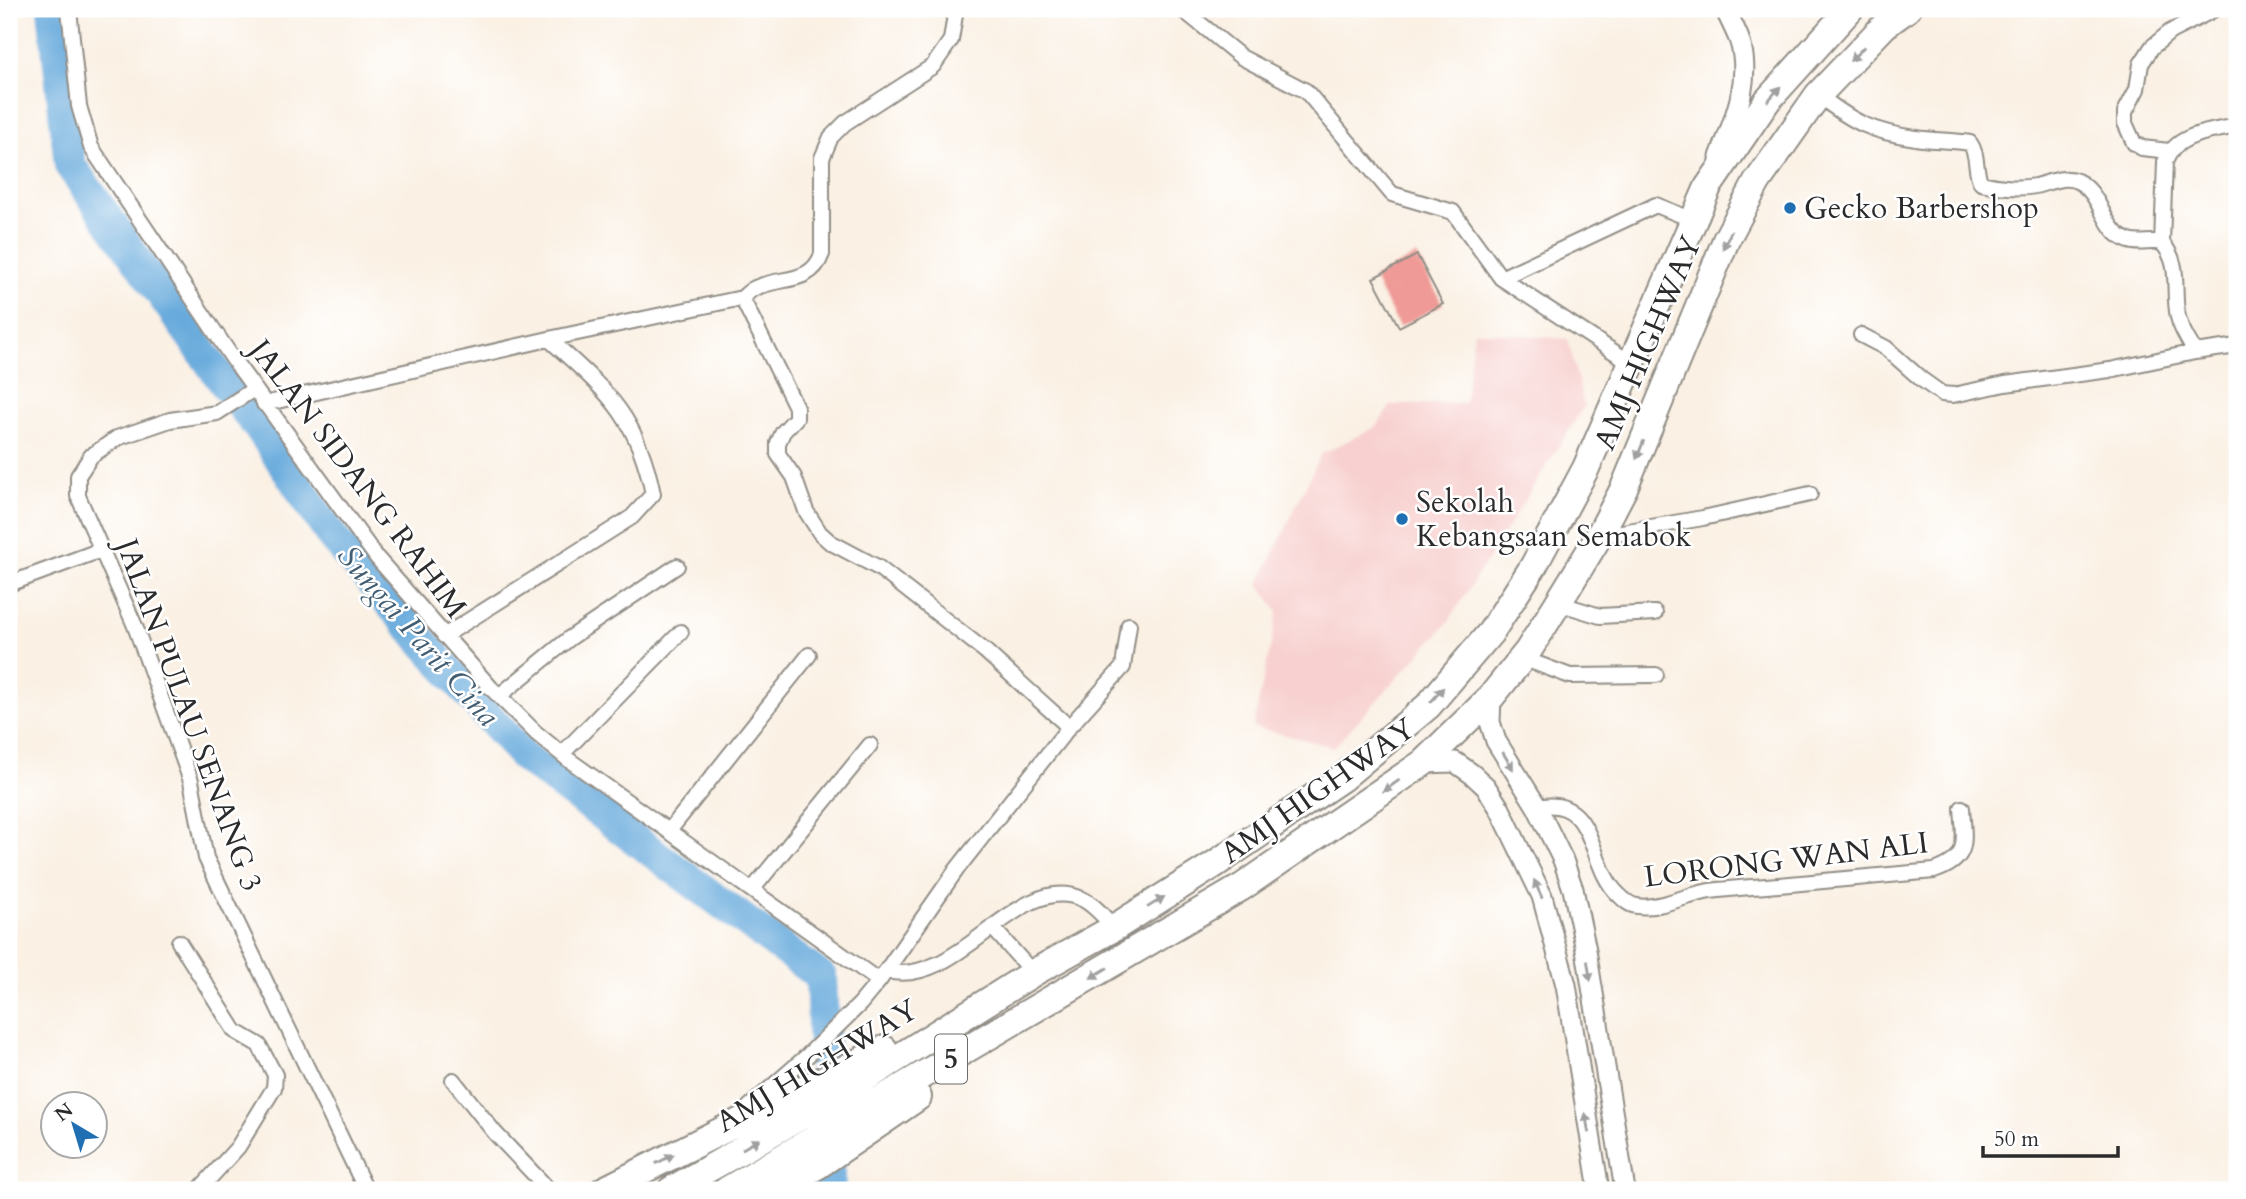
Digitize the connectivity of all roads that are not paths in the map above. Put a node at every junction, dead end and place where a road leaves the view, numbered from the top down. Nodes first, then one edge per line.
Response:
1 (69, 9) edge
2 (956, 9) edge
3 (1182, 9) edge
4 (1726, 9) edge
5 (1850, 9) edge
6 (1907, 9) edge
7 (2215, 9) edge
8 (1818, 95) junction
9 (2237, 126) edge
10 (2169, 151) junction
11 (1708, 187) junction
12 (1693, 220) junction
13 (2162, 243) junction
14 (1501, 278) junction
15 (742, 299) junction
16 (1861, 335) dead end
17 (549, 339) junction
18 (2237, 346) edge
19 (2195, 352) junction
20 (1631, 363) junction
21 (249, 393) junction
22 (264, 404) junction
23 (1810, 494) dead end
24 (1599, 536) junction
25 (101, 550) junction
26 (677, 566) dead end
27 (9, 584) edge
28 (1558, 603) junction
29 (1655, 613) dead end
30 (1129, 625) dead end
31 (681, 632) dead end
32 (444, 636) junction
33 (809, 654) dead end
34 (1522, 658) junction
35 (1656, 675) dead end
36 (499, 696) junction
37 (1491, 697) junction
38 (1069, 727) junction
39 (870, 745) dead end
40 (562, 754) junction
41 (1423, 763) junction
42 (1537, 807) junction
43 (1962, 808) dead end
44 (670, 831) junction
45 (752, 890) junction
46 (992, 927) junction
47 (1114, 928) junction
48 (179, 942) dead end
49 (1033, 973) junction
50 (883, 976) junction
51 (1059, 997) junction
52 (453, 1080) dead end
53 (812, 1097) junction
54 (722, 1130) junction
55 (814, 1154) junction
56 (199, 1190) edge
57 (366, 1190) edge
58 (549, 1190) edge
59 (604, 1190) edge
60 (671, 1190) edge
61 (727, 1190) edge
62 (774, 1190) edge
63 (1599, 1190) edge
64 (1625, 1190) edge

1 - 21 street, JALAN SIDANG RAHIM
2 - 15 street
3 - 14 street
4 - 11 street
11 -> 5 highway, AMJ HIGHWAY
6 -> 8 highway, AMJ HIGHWAY / 5
7 - 10 street
8 - 13 street
8 -> 24 highway, AMJ HIGHWAY / 5
9 - 10 street
10 - 13 street
11 - 12 highway, AMJ HIGHWAY
12 - 14 street
12 - 20 highway, AMJ HIGHWAY
13 - 19 street
14 - 20 street
15 - 17 street
15 - 38 street
16 - 19 street
17 - 22 street
17 - 32 street
18 - 19 street
47 -> 20 highway, AMJ HIGHWAY
21 - 22 street, JALAN SIDANG RAHIM
21 - 25 street, JALAN PULAU SENANG 3
22 - 32 street, JALAN SIDANG RAHIM
23 - 24 street
24 - 28 highway, AMJ HIGHWAY / 5
25 - 27 street
25 - 57 street, JALAN PULAU SENANG 3
26 - 36 street
28 - 29 street
28 - 34 highway, AMJ HIGHWAY / 5
30 - 38 street
31 - 40 street
32 - 36 street, JALAN SIDANG RAHIM
33 - 44 street
34 - 35 street
34 - 37 highway, AMJ HIGHWAY / 5
36 - 40 street, JALAN SIDANG RAHIM
37 - 41 highway, AMJ HIGHWAY / 5
37 -> 42 street
38 - 50 street
39 - 45 street
40 - 44 street, JALAN SIDANG RAHIM
41 -> 51 highway, AMJ HIGHWAY / 5
63 -> 41 street
42 - 43 street, LORONG WAN ALI
42 -> 64 street
44 - 45 street, JALAN SIDANG RAHIM
45 - 50 street, JALAN SIDANG RAHIM
46 - 47 street
46 - 49 street
46 - 50 street
47 - 49 highway, AMJ HIGHWAY
48 - 56 street
49 - 53 highway, AMJ HIGHWAY
50 - 54 street
51 - 55 highway, AMJ HIGHWAY / 5
51 - 55 highway
52 - 58 street
53 - 54 highway
60 -> 53 highway, AMJ HIGHWAY
59 -> 54 highway
55 - 61 highway, AMJ HIGHWAY
55 - 62 highway

